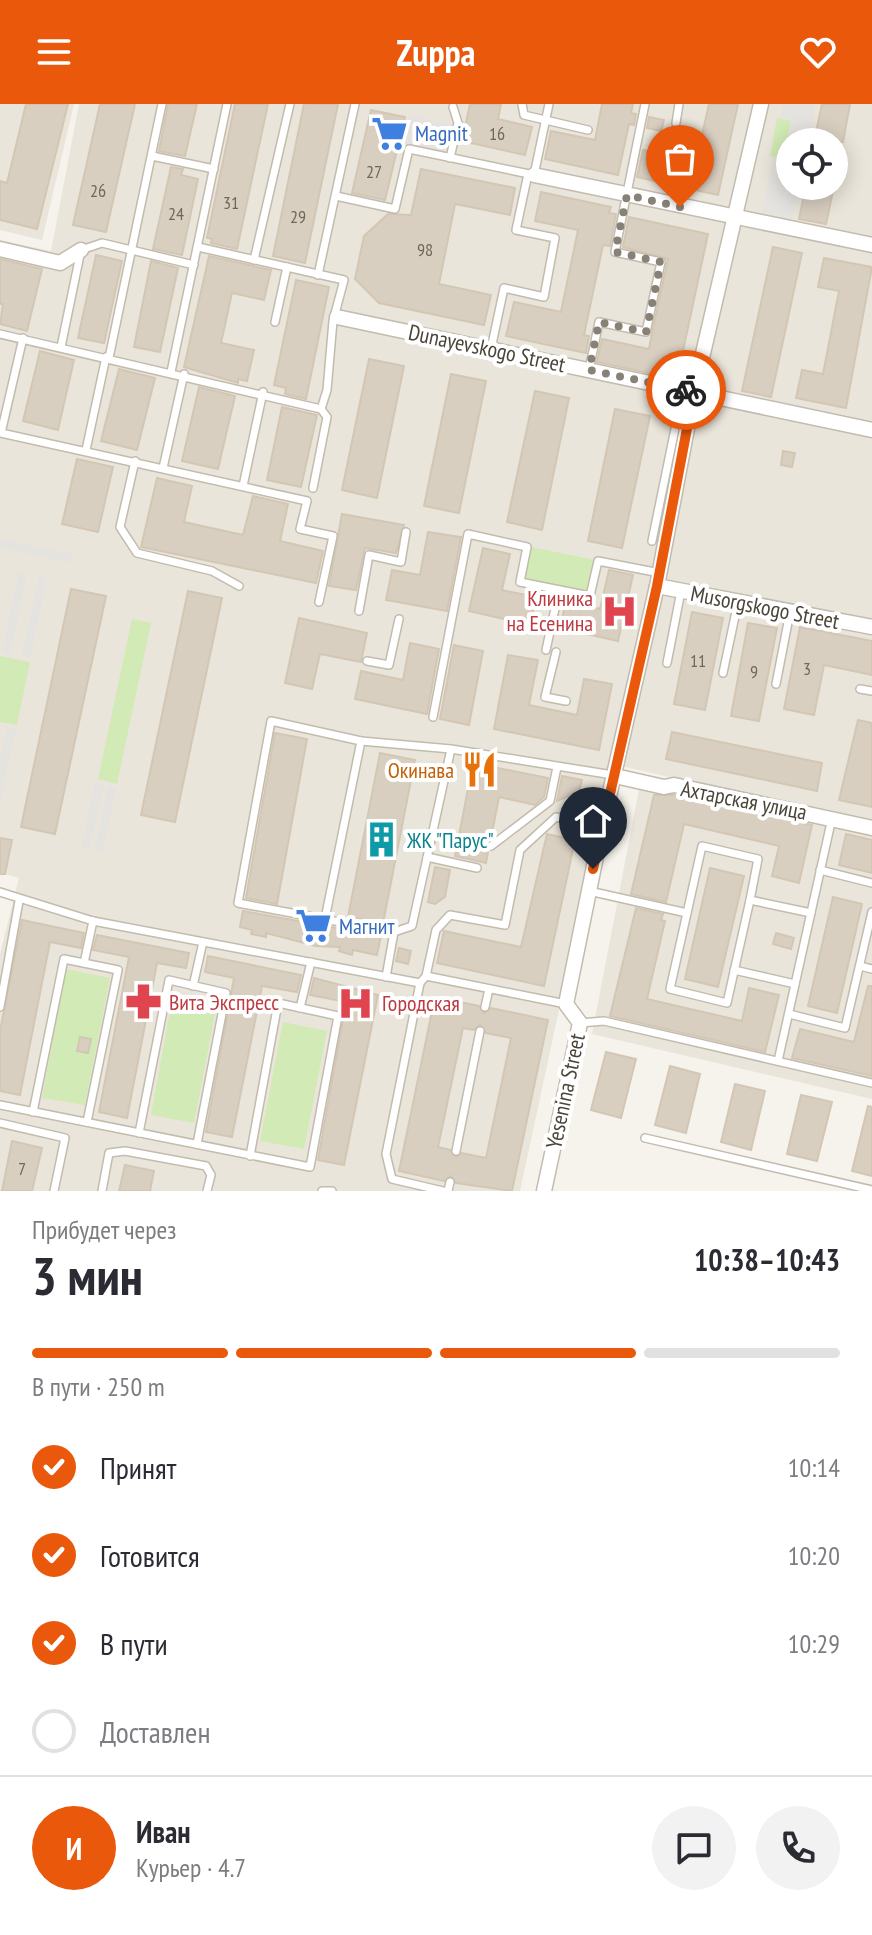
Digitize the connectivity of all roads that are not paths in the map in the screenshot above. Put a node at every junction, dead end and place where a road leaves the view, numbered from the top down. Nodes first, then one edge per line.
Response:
1 (162, 104) edge
2 (227, 104) edge
3 (290, 104) edge
4 (355, 104) edge
5 (522, 104) edge
6 (549, 104) edge
7 (645, 104) edge
8 (679, 104) edge
9 (761, 104) edge
10 (453, 107) dead end
11 (546, 120) junction
12 (676, 123) dead end
13 (588, 130) dead end
14 (152, 156) junction
15 (450, 158) junction
16 (214, 169) junction
17 (531, 175) junction
18 (627, 195) junction
19 (336, 196) junction
20 (734, 219) junction
21 (872, 245) edge
22 (198, 247) junction
23 (0, 249) edge
24 (81, 250) junction
25 (132, 250) junction
26 (254, 260) junction
27 (194, 265) junction
28 (287, 267) junction
29 (318, 275) junction
30 (337, 317) junction
31 (275, 322) dead end
32 (0, 334) edge
33 (23, 338) junction
34 (61, 347) junction
35 (491, 349) junction
36 (108, 358) junction
37 (589, 370) junction
38 (171, 372) junction
39 (184, 374) junction
40 (688, 391) junction
41 (263, 392) junction
42 (321, 409) junction
43 (872, 430) edge
44 (86, 450) junction
45 (135, 461) junction
46 (163, 468) junction
47 (243, 486) junction
48 (313, 488) dead end
49 (406, 532) dead end
50 (652, 541) dead end
51 (659, 580) junction
52 (239, 586) dead end
53 (559, 590) junction
54 (681, 591) junction
55 (319, 602) dead end
56 (738, 602) junction
57 (359, 611) dead end
58 (790, 612) junction
59 (399, 619) dead end
60 (872, 627) edge
61 (546, 650) dead end
62 (556, 652) dead end
63 (367, 661) dead end
64 (667, 663) dead end
65 (723, 673) dead end
66 (776, 684) dead end
67 (860, 689) dead end
68 (872, 691) edge
69 (566, 701) dead end
70 (433, 717) dead end
71 (361, 741) junction
72 (451, 749) junction
73 (557, 767) junction
74 (615, 776) junction
75 (832, 818) junction
76 (602, 827) junction
77 (872, 828) edge
78 (491, 846) dead end
79 (427, 857) junction
80 (477, 868) dead end
81 (820, 870) junction
82 (872, 883) edge
83 (589, 891) junction
84 (0, 892) edge
85 (750, 900) junction
86 (19, 901) junction
87 (872, 912) edge
88 (687, 913) junction
89 (811, 913) junction
90 (325, 919) junction
91 (93, 921) junction
92 (394, 932) junction
93 (203, 942) junction
94 (311, 962) junction
95 (84, 963) junction
96 (860, 966) junction
97 (872, 969) edge
98 (734, 970) junction
99 (386, 977) junction
100 (423, 979) junction
101 (795, 984) junction
102 (193, 986) junction
103 (489, 989) junction
104 (566, 1004) junction
105 (0, 1007) edge
106 (485, 1007) dead end
107 (300, 1008) junction
108 (789, 1014) junction
109 (580, 1023) junction
110 (480, 1031) dead end
111 (778, 1061) junction
112 (872, 1083) edge
113 (0, 1105) edge
114 (33, 1112) junction
115 (87, 1122) junction
116 (0, 1123) edge
117 (139, 1133) junction
118 (645, 1138) dead end
119 (197, 1144) junction
120 (456, 1151) dead end
121 (250, 1156) junction
122 (392, 1179) junction
123 (450, 1182) dead end
124 (872, 1190) edge
125 (54, 1191) edge
126 (102, 1191) edge
127 (207, 1191) edge
128 (322, 1191) edge
129 (332, 1191) edge
130 (389, 1191) edge
131 (446, 1191) edge
132 (544, 1191) edge

1 - 14 lane
2 - 16 lane
3 - 26 lane
4 - 19 lane
5 - 11 lane
6 - 11 lane
7 - 18 lane
8 - 12 lane
9 - 20 street, Yesenina Street
10 - 15 lane
11 - 13 lane
11 - 17 lane
14 - 16 lane
14 - 25 lane
15 - 17 lane
15 - 19 lane
16 - 22 lane
17 - 18 street
17 - 35 lane
18 - 20 street
18 - 37 lane
19 - 29 lane
20 - 21 street
20 - 40 street, Yesenina Street
22 - 26 lane
22 - 27 lane
23 - 24 street
24 - 25 lane
24 - 34 lane
25 - 27 lane
25 - 36 lane
26 - 28 lane
27 - 38 lane
28 - 29 lane
28 - 31 lane
29 - 30 lane
30 - 35 street, Dunayevskogo Street
30 - 42 lane
32 - 33 lane
33 - 34 lane
33 - 44 lane
34 - 36 lane
35 - 37 street, Dunayevskogo Street
36 - 38 lane
36 - 44 lane
37 - 40 street, Dunayevskogo Street
38 - 39 lane
39 - 41 lane
39 - 46 lane
40 - 43 street, Dunayevskogo Street
40 - 50 lane
40 - 51 street, Yesenina Street
41 - 42 lane
41 - 47 lane
42 - 48 lane
44 - 45 lane
45 - 46 lane
45 - 52 lane
46 - 47 lane
47 - 55 lane
49 - 57 lane
51 - 53 lane
51 - 54 street, Musorgskogo Street
51 - 74 street, Yesenina Street
53 - 61 lane
53 - 70 lane
54 - 56 street, Musorgskogo Street
54 - 64 lane
56 - 58 street, Musorgskogo Street
56 - 65 lane
58 - 60 street, Musorgskogo Street
58 - 66 lane
59 - 63 lane
62 - 69 lane
67 - 68 lane
71 - 72 lane
71 - 90 lane
71 - 90 lane
72 - 73 lane
72 - 79 lane
73 - 74 lane
73 - 78 lane
74 - 75 street, Ахтарская улица
74 - 76 street, Yesenina Street
75 - 77 street, Ахтарская улица
75 - 81 lane
76 - 83 street, Yesenina Street
76 - 100 lane
79 - 80 lane
79 - 92 lane
81 - 82 lane
81 - 89 lane
83 - 88 lane
83 - 104 street, Yesenina Street
84 - 86 lane
85 - 88 lane
85 - 89 lane
85 - 98 lane
86 - 91 lane
86 - 105 lane
87 - 96 lane
88 - 98 lane
89 - 101 lane
90 - 92 lane
91 - 93 lane
91 - 95 lane
92 - 99 lane
93 - 94 lane
93 - 102 lane
94 - 99 lane
94 - 107 lane
95 - 114 lane
95 - 115 lane
96 - 97 lane
96 - 108 lane
98 - 101 lane
99 - 100 lane
100 - 103 lane
100 - 122 lane
101 - 108 lane
102 - 117 lane
102 - 119 lane
103 - 104 lane
103 - 106 lane
104 - 109 street, Yesenina Street
107 - 121 lane
107 - 121 lane
108 - 111 lane
109 - 111 lane
109 - 132 street, Yesenina Street
110 - 120 lane
111 - 112 lane
113 - 114 lane
114 - 115 lane
115 - 117 lane
116 - 125 lane
117 - 119 lane
118 - 124 lane
119 - 121 lane
122 - 130 lane
122 - 131 lane
123 - 131 lane
126 - 127 lane
128 - 129 lane

